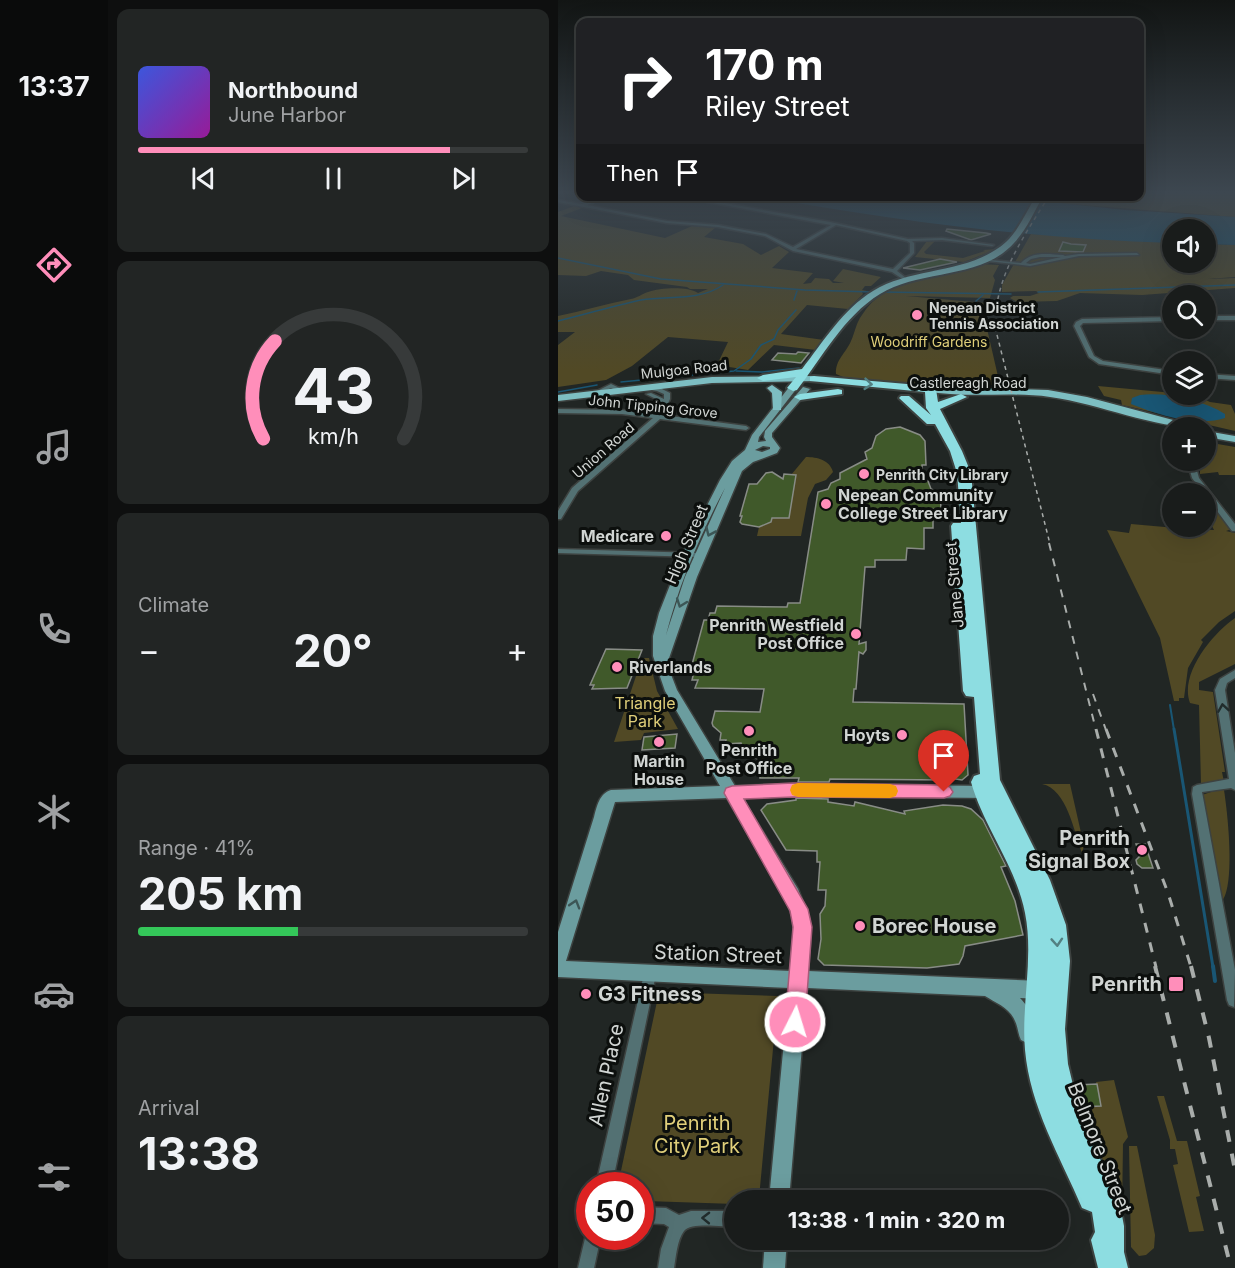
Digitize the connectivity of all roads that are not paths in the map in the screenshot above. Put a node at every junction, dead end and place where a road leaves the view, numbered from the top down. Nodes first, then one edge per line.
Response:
1 (807, 252) edge
2 (911, 252) edge
3 (996, 252) edge
4 (1137, 254) dead end
5 (981, 260) junction
6 (894, 272) junction
7 (904, 279) junction
8 (1216, 318) edge
9 (1235, 318) edge
10 (1162, 319) edge
11 (830, 368) dead end
12 (1162, 371) edge
13 (1216, 377) edge
14 (763, 378) joint
15 (1235, 378) edge
16 (803, 384) junction
17 (835, 386) junction
18 (772, 388) junction
19 (645, 391) junction
20 (667, 393) junction
21 (961, 397) joint
22 (558, 398) edge
23 (905, 398) junction
24 (926, 399) junction
25 (558, 404) edge
26 (664, 404) junction
27 (777, 408) junction
28 (558, 411) edge
29 (659, 417) junction
30 (1162, 419) edge
31 (1162, 425) edge
32 (746, 428) dead end
33 (1216, 431) edge
34 (1235, 434) edge
35 (1216, 436) edge
36 (1235, 439) edge
37 (772, 445) junction
38 (750, 448) junction
39 (765, 455) junction
40 (1194, 471) edge
41 (558, 517) edge
42 (1235, 529) edge
43 (558, 551) edge
44 (694, 555) junction
45 (1235, 673) edge
46 (1235, 785) edge
47 (989, 792) junction
48 (732, 793) junction
49 (558, 960) edge
50 (558, 969) edge
51 (650, 974) junction
52 (799, 980) junction
53 (979, 987) junction
54 (1048, 990) junction
55 (1234, 1000) edge
56 (1056, 1120) junction
57 (607, 1172) edge
58 (780, 1190) edge
59 (654, 1216) edge
60 (724, 1219) edge
61 (678, 1224) junction
62 (590, 1250) edge
63 (775, 1250) edge
64 (1111, 1259) edge
65 (586, 1268) edge
66 (666, 1268) edge
67 (774, 1268) edge

1 - 6 street
2 - 6 street
3 - 5 highway, High Street
4 - 5 street
5 - 7 highway, High Street
6 - 7 street
7 - 16 highway, High Street
8 - 9 street
10 - 12 street
11 - 17 highway
13 - 15 street
14 - 16 highway
14 - 19 main road, Mulgoa Road
16 - 17 highway
16 - 17 highway, Castlereagh Road
16 - 18 main road, Mulgoa Road
16 - 27 main road, High Street
16 - 37 main road, High Street
17 - 23 highway, Castlereagh Road
17 -> 24 highway, Castlereagh Road
18 - 20 main road, Mulgoa Road
18 - 27 main road
19 - 20 main road, Mulgoa Road
19 - 22 main road, Mulgoa Road
19 - 25 main road, Mulgoa Road
19 - 26 street
20 - 26 street, Union Road
21 - 24 highway
21 - 31 main road, Castlereagh Road
23 - 24 highway, Jane Street
23 - 24 highway, Castlereagh Road
24 - 30 main road, Castlereagh Road
24 - 47 highway, Jane Street
26 - 29 street, Union Road
27 - 38 main road, High Street
28 - 29 street, John Tipping Grove
29 - 32 street, John Tipping Grove
29 - 41 street, Union Road
33 - 34 main road
35 - 36 main road
37 - 38 main road
37 - 39 main road
38 - 39 main road
38 - 44 main road, High Street
39 -> 44 main road, High Street
40 - 42 street
43 - 44 street
44 - 48 main road, High Street
46 -> 45 street
46 - 55 street
47 - 48 main road
47 - 54 highway, Belmore Street
49 -> 48 main road
48 - 52 main road, High Street
50 - 51 main road, Station Street
51 - 52 main road, Station Street
51 - 57 street, Allen Place
52 - 53 main road, Station Street
52 - 58 main road, High Street
53 - 54 main road, Station Street
53 - 56 main road
54 - 56 highway, Belmore Street
54 - 64 highway, Belmore Street
56 - 64 highway, Belmore Street
59 - 61 street
60 -> 61 street
61 - 66 street
62 - 65 street
63 - 67 main road

